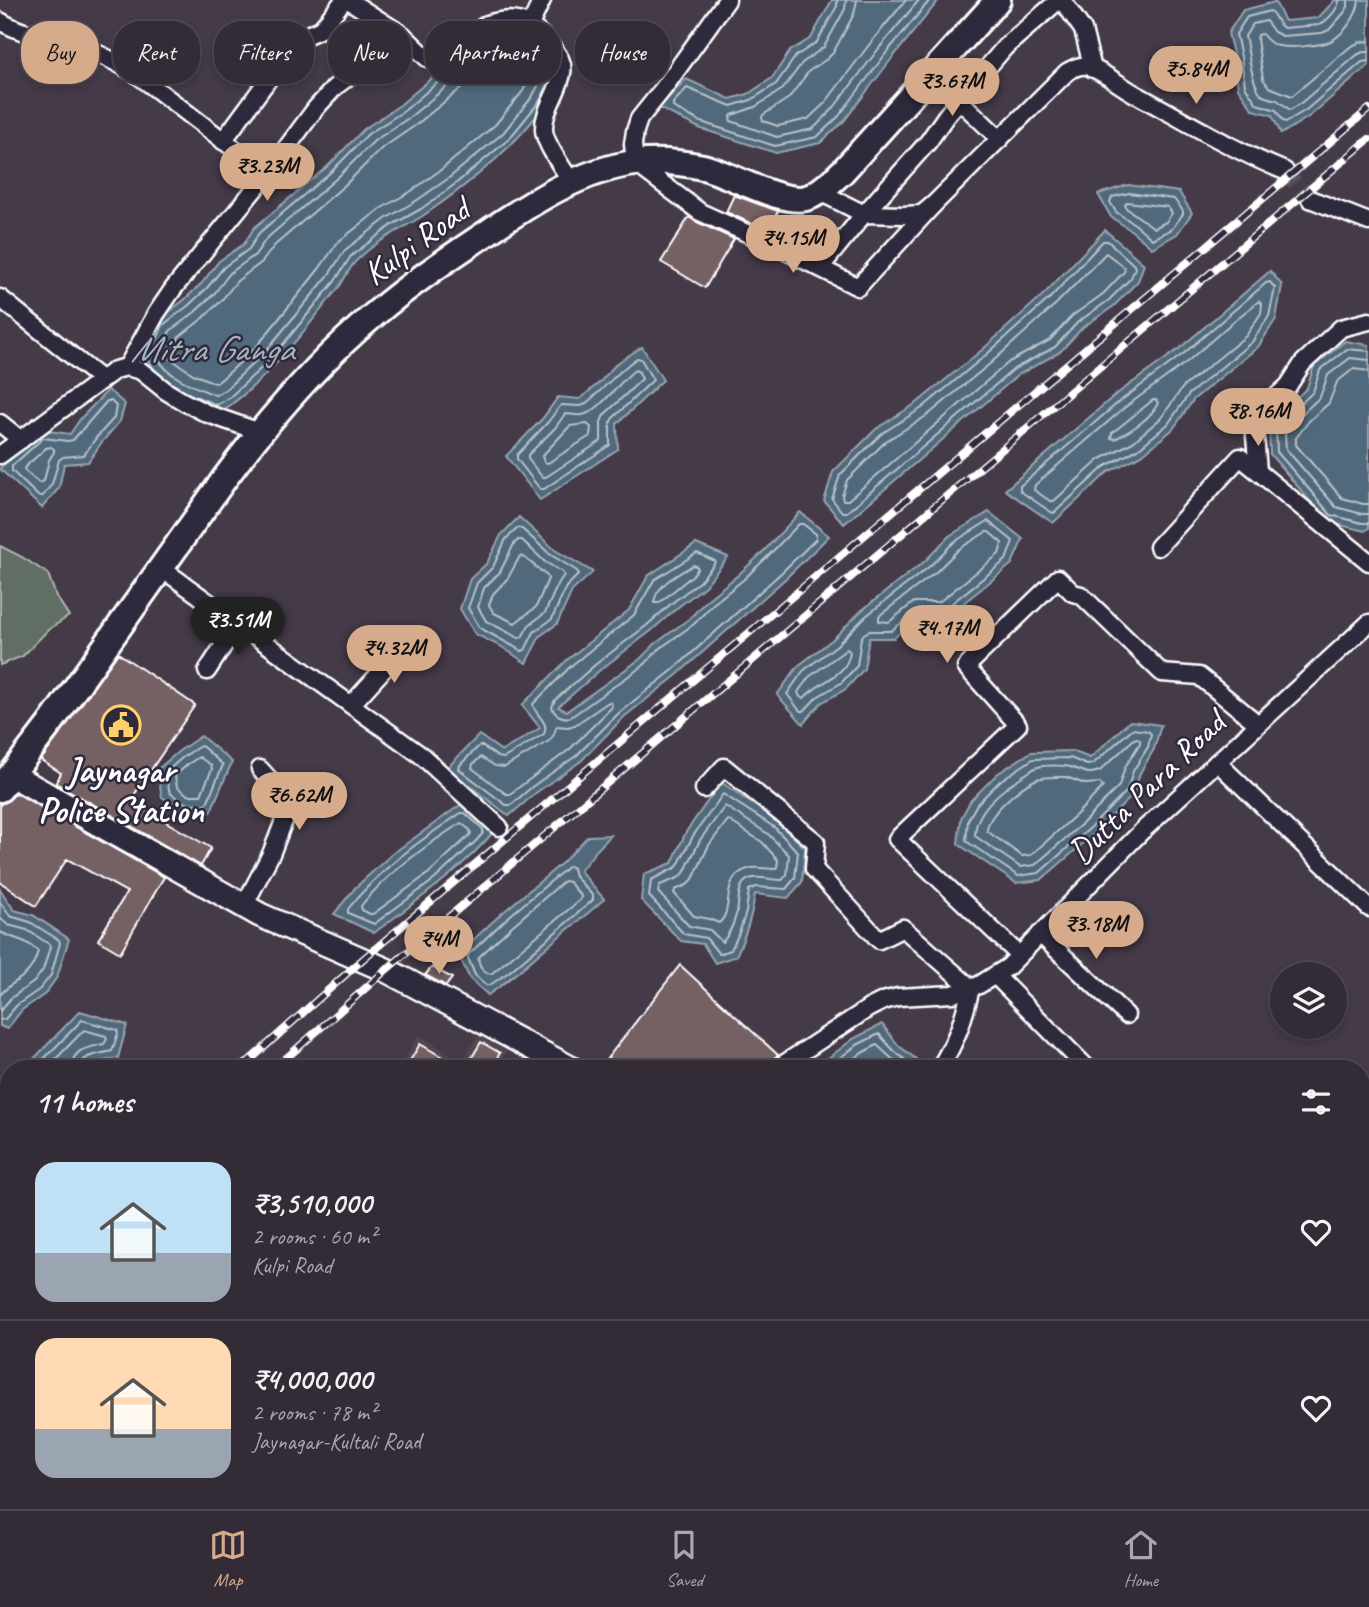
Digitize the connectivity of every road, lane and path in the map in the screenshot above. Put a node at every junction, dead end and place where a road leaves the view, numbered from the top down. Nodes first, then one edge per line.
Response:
1 (346, 0) edge
2 (542, 0) edge
3 (727, 0) edge
4 (998, 0) edge
5 (1061, 0) edge
6 (380, 21) edge
7 (532, 21) edge
8 (0, 22) edge
9 (411, 43) edge
10 (425, 56) edge
11 (1093, 68) junction
12 (935, 70) junction
13 (339, 84) edge
14 (558, 84) edge
15 (960, 101) junction
16 (1000, 139) junction
17 (223, 141) junction
18 (635, 163) junction
19 (1285, 171) tunnel mouth
20 (267, 174) junction
21 (572, 183) junction
22 (818, 191) junction
23 (1310, 200) tunnel mouth
24 (933, 205) junction
25 (864, 214) junction
26 (1369, 222) edge
27 (820, 268) junction
28 (0, 298) edge
29 (1369, 321) edge
30 (127, 367) junction
31 (102, 380) junction
32 (0, 423) edge
33 (260, 432) junction
34 (20, 439) junction
35 (0, 455) edge
36 (1258, 471) junction
37 (1158, 547) dead end
38 (1369, 562) edge
39 (161, 568) junction
40 (1369, 623) edge
41 (238, 624) junction
42 (410, 640) dead end
43 (207, 671) dead end
44 (351, 705) junction
45 (1258, 724) junction
46 (1217, 762) junction
47 (260, 769) dead end
48 (4, 777) edge
49 (704, 789) dead end
50 (499, 827) dead end
51 (244, 906) junction
52 (1369, 908) edge
53 (1040, 934) junction
54 (1019, 955) junction
55 (995, 975) junction
56 (971, 988) junction
57 (1126, 1015) dead end
58 (555, 1060) edge
59 (790, 1060) edge
60 (944, 1060) edge
61 (1079, 1060) edge

1 - 6 street
1 - 17 street
2 - 7 street
3 - 18 street
4 - 12 main road, Kulpi Road
5 - 11 street
5 - 15 street
8 - 17 street
9 - 10 street
11 - 16 street
11 - 19 street
12 - 15 street
12 - 22 main road, Kulpi Road
13 - 20 street
14 - 21 street
15 - 16 street
15 - 25 street
16 - 24 street
17 - 20 street
18 - 21 main road, Kulpi Road
18 - 22 main road, Kulpi Road
18 - 27 street
20 - 30 street
21 - 33 main road, Kulpi Road
22 - 25 street
23 - 26 street
24 - 25 street
24 - 27 street
25 - 27 street
28 - 31 street
29 - 36 street
30 - 31 street
30 - 33 street
31 - 34 street
32 - 34 street
33 - 39 main road, Kulpi Road
34 - 35 street
36 - 37 street
36 - 38 street
39 - 41 street
39 - 48 main road, Kulpi Road
40 - 45 street, Dutta Para Road
41 - 43 street
41 - 44 street
42 - 44 street
44 - 50 street
45 - 46 street, Dutta Para Road
45 - 54 street
46 - 52 street
46 - 53 street, Dutta Para Road
47 - 51 street
48 - 51 main road
49 - 56 street
51 - 58 main road
53 - 54 street, Dutta Para Road
53 - 57 street
54 - 55 street, Dutta Para Road
55 - 56 street, Dutta Para Road
55 - 61 street
56 - 59 street, Dutta Para Road
56 - 60 street

